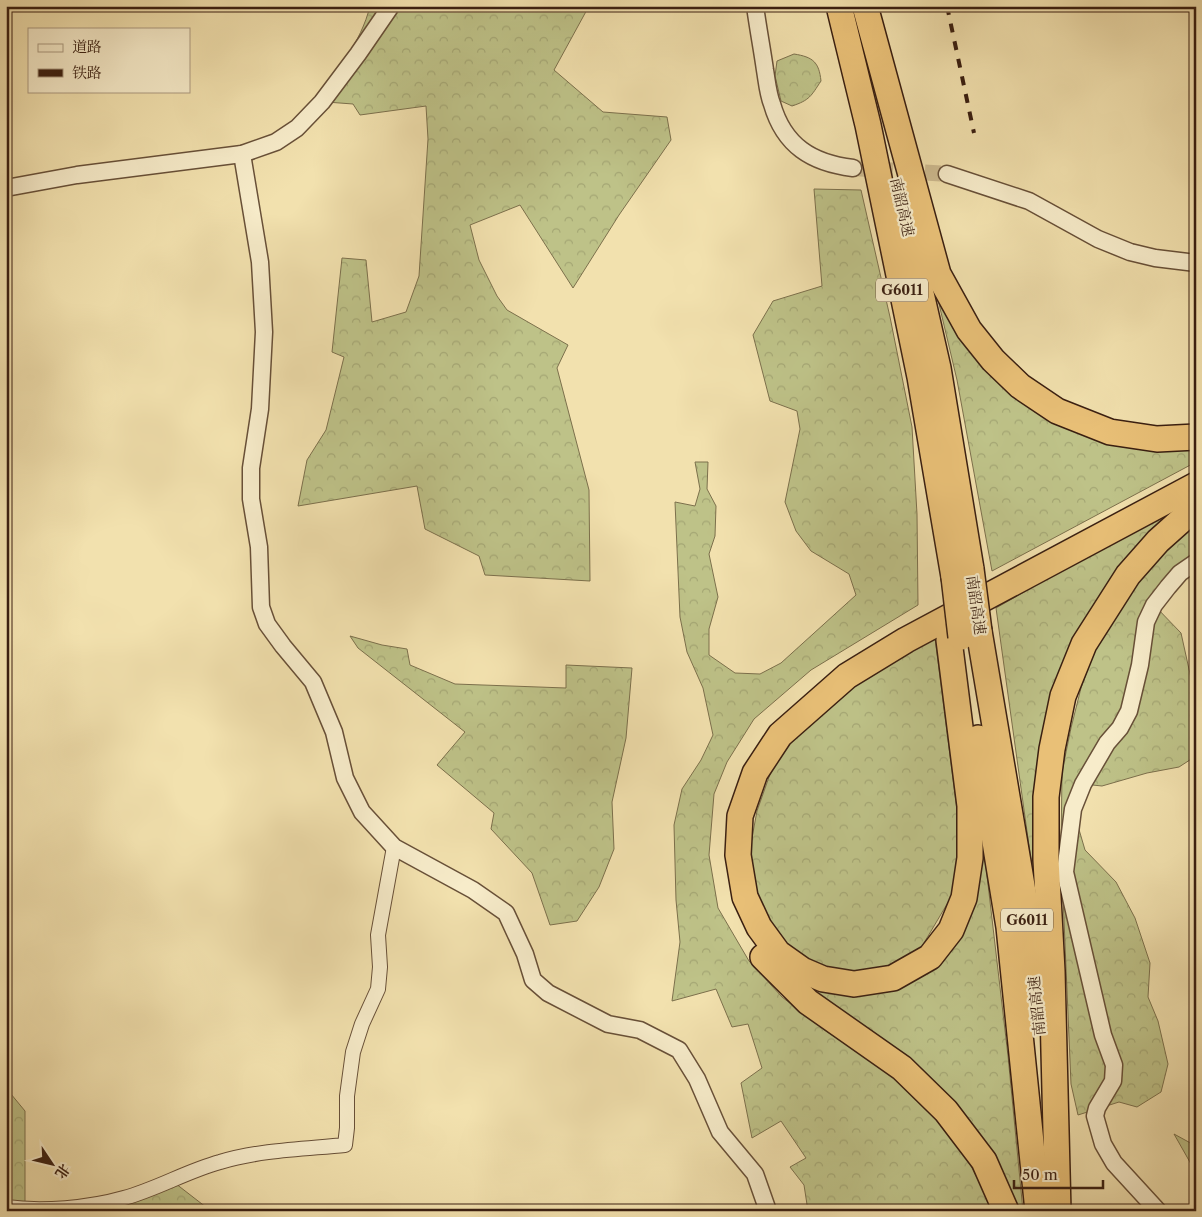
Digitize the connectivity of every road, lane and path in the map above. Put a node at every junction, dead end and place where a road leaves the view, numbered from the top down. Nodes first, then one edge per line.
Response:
1 (391, 6) edge
2 (755, 6) edge
3 (839, 6) edge
4 (856, 6) edge
5 (865, 6) edge
6 (242, 154) junction
7 (853, 168) tunnel mouth
8 (947, 174) tunnel mouth
9 (6, 188) edge
10 (1196, 264) edge
11 (1196, 436) edge
12 (1196, 470) edge
13 (1196, 485) edge
14 (1196, 507) edge
15 (1196, 562) edge
16 (955, 576) junction
17 (963, 636) junction
18 (394, 847) junction
19 (6, 1207) edge
20 (768, 1211) edge
21 (1006, 1211) edge
22 (1038, 1211) edge
23 (1058, 1211) edge
24 (1158, 1211) edge

1 - 6 street
2 - 7 street
3 - 16 highway, 南韶高速 / G6011
4 - 16 highway, 南韶高速 / G6011
5 - 11 highway
6 - 9 street
6 - 18 street
8 - 10 street
12 - 21 highway
13 - 17 highway
14 - 23 highway
15 - 24 street
16 - 17 highway, 南韶高速 / G6011, bridge
16 - 17 highway
17 - 22 highway, 南韶高速 / G6011
17 - 23 highway, 南韶高速 / G6011
18 - 19 street
18 - 20 street

